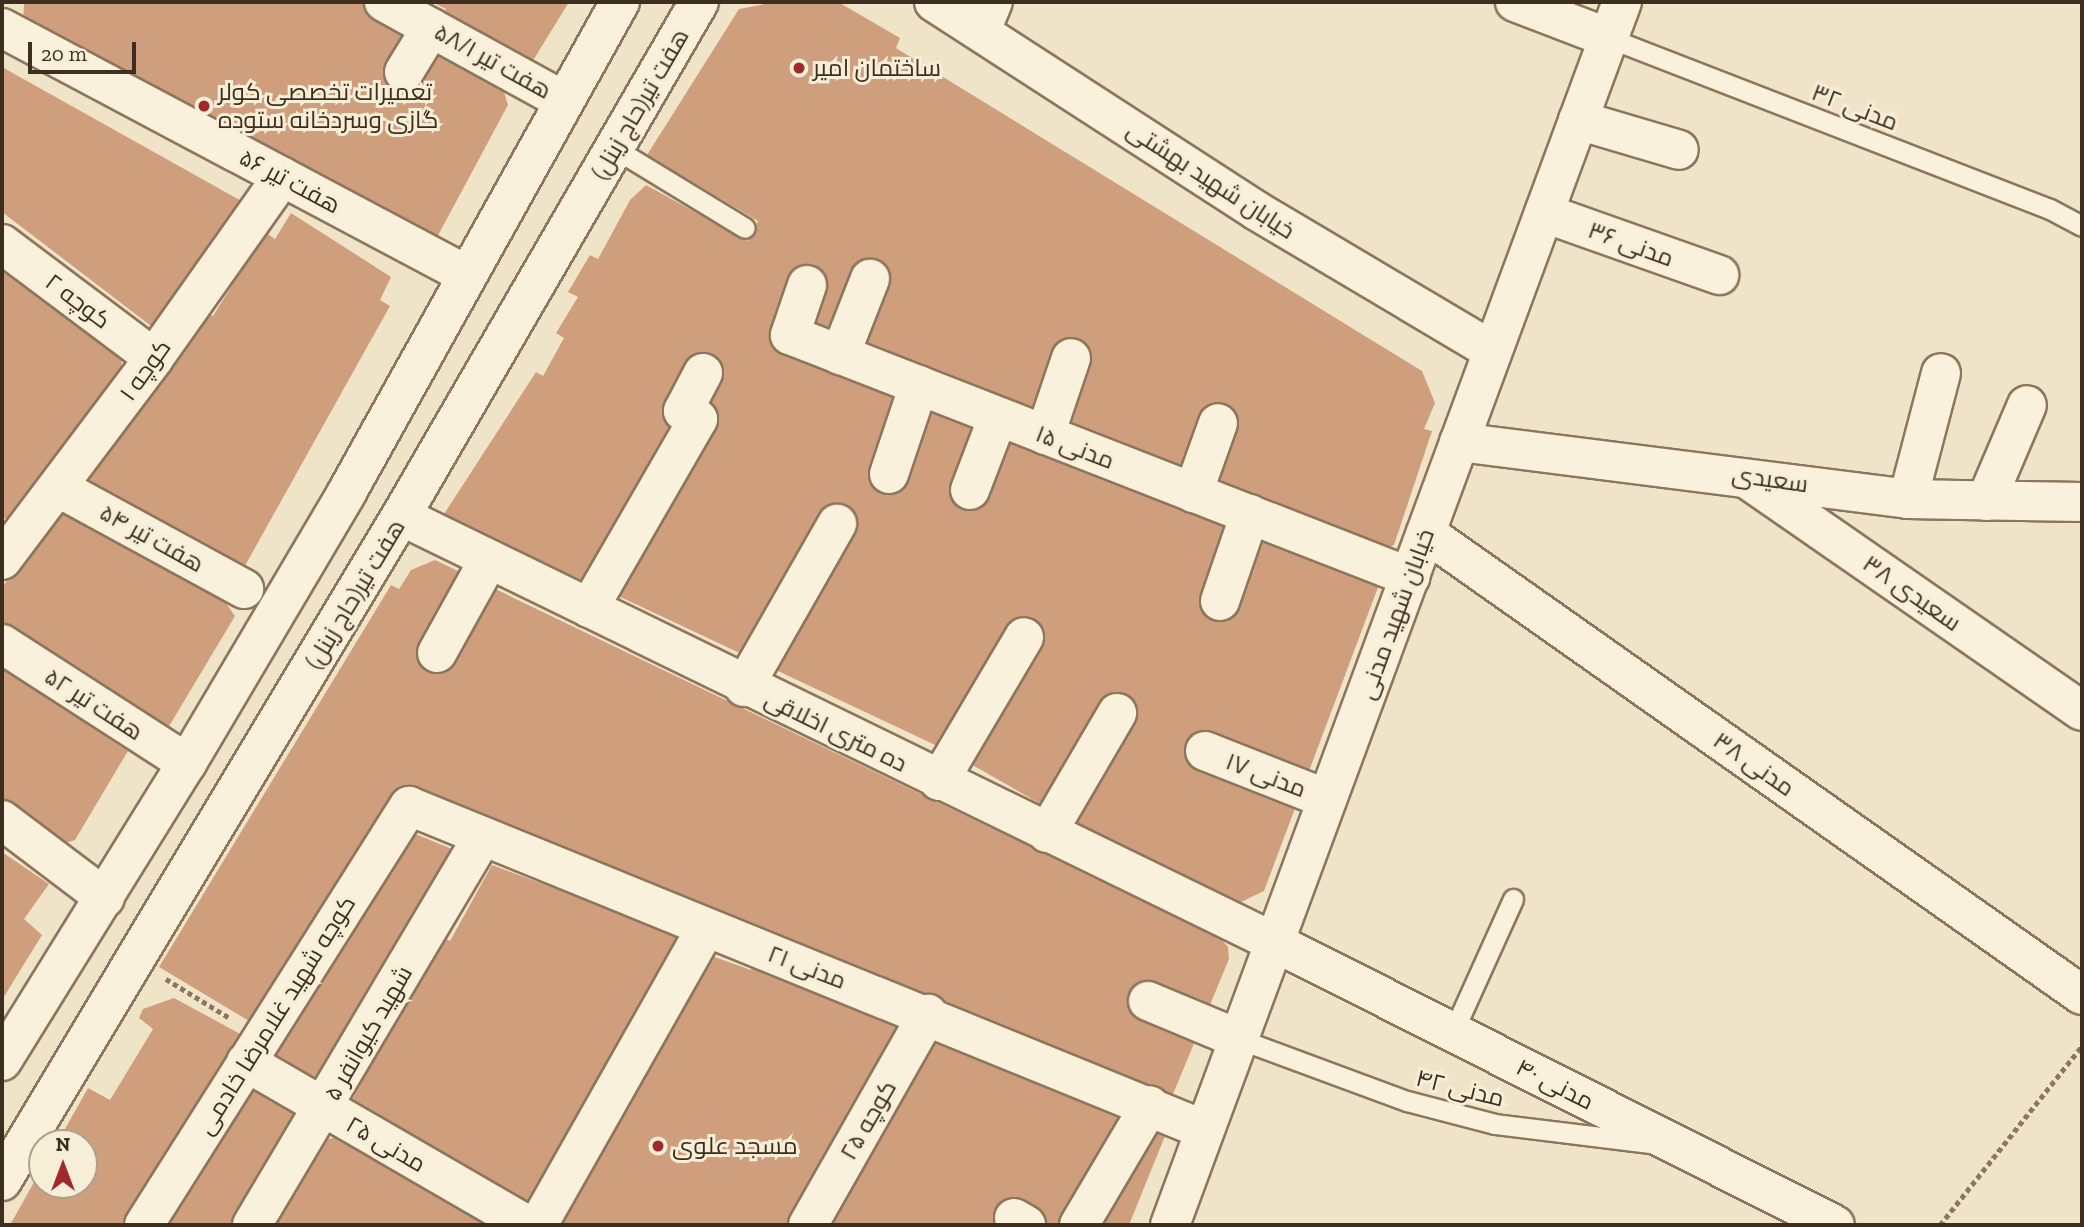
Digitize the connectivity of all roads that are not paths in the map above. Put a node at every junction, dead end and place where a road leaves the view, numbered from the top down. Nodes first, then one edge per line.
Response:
1 (384, 2) edge
2 (620, 2) edge
3 (699, 2) edge
4 (934, 2) edge
5 (1515, 2) edge
6 (1622, 2) edge
7 (987, 16) edge
8 (8, 21) edge
9 (431, 28) junction
10 (1609, 38) junction
11 (404, 72) dead end
12 (564, 101) junction
13 (1578, 120) junction
14 (614, 148) junction
15 (1679, 150) dead end
16 (282, 177) junction
17 (1544, 213) junction
18 (2082, 226) edge
19 (745, 228) dead end
20 (2, 244) edge
21 (467, 275) junction
22 (1719, 275) dead end
23 (870, 279) dead end
24 (807, 285) dead end
25 (1493, 351) junction
26 (841, 355) junction
27 (154, 358) junction
28 (1071, 358) dead end
29 (703, 373) dead end
30 (1941, 373) dead end
31 (919, 385) junction
32 (2027, 405) dead end
33 (998, 417) junction
34 (1218, 424) dead end
35 (1045, 435) junction
36 (1459, 442) junction
37 (889, 474) dead end
38 (1742, 475) junction
39 (59, 488) junction
40 (970, 489) dead end
41 (1193, 493) junction
42 (1909, 499) junction
43 (1986, 501) junction
44 (2082, 502) edge
45 (1250, 514) junction
46 (401, 516) junction
47 (837, 524) dead end
48 (1426, 533) junction
49 (6, 546) edge
50 (489, 559) junction
51 (1409, 577) junction
52 (244, 589) dead end
53 (1220, 601) dead end
54 (589, 608) junction
55 (1024, 637) dead end
56 (2, 644) edge
57 (437, 653) dead end
58 (744, 687) junction
59 (2082, 711) edge
60 (1118, 713) dead end
61 (1205, 751) dead end
62 (187, 763) junction
63 (939, 780) junction
64 (1327, 799) junction
65 (409, 806) joint
66 (2, 820) edge
67 (1047, 833) junction
68 (481, 839) junction
69 (105, 898) junction
70 (1513, 899) dead end
71 (706, 929) junction
72 (1274, 942) junction
73 (2082, 995) edge
74 (1147, 1001) dead end
75 (928, 1014) junction
76 (1453, 1032) junction
77 (1239, 1039) junction
78 (253, 1049) junction
79 (2, 1061) edge
80 (1150, 1105) junction
81 (324, 1107) junction
82 (1205, 1130) junction
83 (1679, 1147) junction
84 (2, 1181) edge
85 (144, 1225) edge
86 (252, 1225) edge
87 (527, 1225) edge
88 (538, 1225) edge
89 (808, 1225) edge
90 (1079, 1225) edge
91 (1170, 1225) edge
92 (1835, 1225) edge

1 - 9 street, هفت تیر ۵۸/۱
2 - 12 street
3 - 14 street, هفت تیر(حاج زینل)
4 - 7 street, خیابان شهید بهشتی
5 - 10 street
6 - 10 street, خیابان شهید مدنی
7 - 25 street, خیابان شهید بهشتی
8 - 16 street, هفت تیر ۵۶
9 - 11 street
9 - 12 street, هفت تیر ۵۸/۱
10 - 13 street, خیابان شهید مدنی
10 - 18 lane, مدنی ۳۲
12 - 21 street
13 - 15 street
13 - 17 street, خیابان شهید مدنی
14 - 19 lane
14 - 46 street, هفت تیر(حاج زینل)
16 - 21 street, هفت تیر ۵۶
16 - 27 street, کوچه ۱
17 - 22 street, مدنی ۳۶
17 - 25 street, خیابان شهید مدنی
20 - 27 street, کوچه ۲
21 - 62 street
23 - 26 street
24 - 26 street, مدنی ۱۵
25 - 36 street, خیابان شهید مدنی
26 - 31 street, مدنی ۱۵
27 - 39 street, کوچه ۱
28 - 35 street
29 - 54 street
30 - 42 street
31 - 33 street, مدنی ۱۵
31 - 37 street
32 - 43 street
33 - 35 street, مدنی ۱۵
33 - 40 street
34 - 41 street
35 - 41 street, مدنی ۱۵
36 - 38 street, سعیدی
36 - 48 street, خیابان شهید مدنی
38 - 42 street, سعیدی
38 - 59 street, سعیدی ۳۸
39 - 49 street, کوچه ۱
39 - 52 street, هفت تیر ۵۴
41 - 45 street, مدنی ۱۵
42 - 43 street, سعیدی
43 - 44 street, سعیدی
45 - 51 street, مدنی ۱۵
45 - 53 street
46 - 50 street, ده متری اخلاقی
46 - 84 street, هفت تیر(حاج زینل)
47 - 58 street
48 - 51 street, خیابان شهید مدنی
48 - 73 street, مدنی ۳۸
50 - 54 street, ده متری اخلاقی
50 - 57 street
51 - 64 street, خیابان شهید مدنی
54 - 58 street, ده متری اخلاقی
55 - 63 street
56 - 62 street, هفت تیر ۵۲
58 - 63 street, ده متری اخلاقی
60 - 67 street
61 - 64 street, مدنی ۱۷
62 - 69 street
63 - 67 street, ده متری اخلاقی
64 - 72 street, خیابان شهید مدنی
65 - 68 street, مدنی ۲۱
65 - 78 street, کوچه شهید غلامرضا خادمی
66 - 69 street
67 - 72 street, ده متری اخلاقی
68 - 71 street, مدنی ۲۱
68 - 81 street, شهید کیوانفر ۵
69 - 79 street
70 - 76 lane
71 - 75 street, مدنی ۲۱
71 - 88 street
72 - 76 street, مدنی ۴۰
72 - 77 street, خیابان شهید مدنی
74 - 77 street
75 - 80 street, مدنی ۲۱
75 - 89 street, کوچه ۲۵
76 - 83 street, مدنی ۴۰
77 - 82 street, خیابان شهید مدنی
77 - 83 lane, مدنی ۴۲
78 - 81 street, مدنی ۲۵
78 - 85 street, کوچه شهید غلامرضا خادمی
80 - 82 street, مدنی ۲۱
80 - 90 street
81 - 86 street, شهید کیوانفر ۵
81 - 87 street, مدنی ۲۵
82 - 91 street, خیابان شهید مدنی
83 - 92 street, مدنی ۴۰

